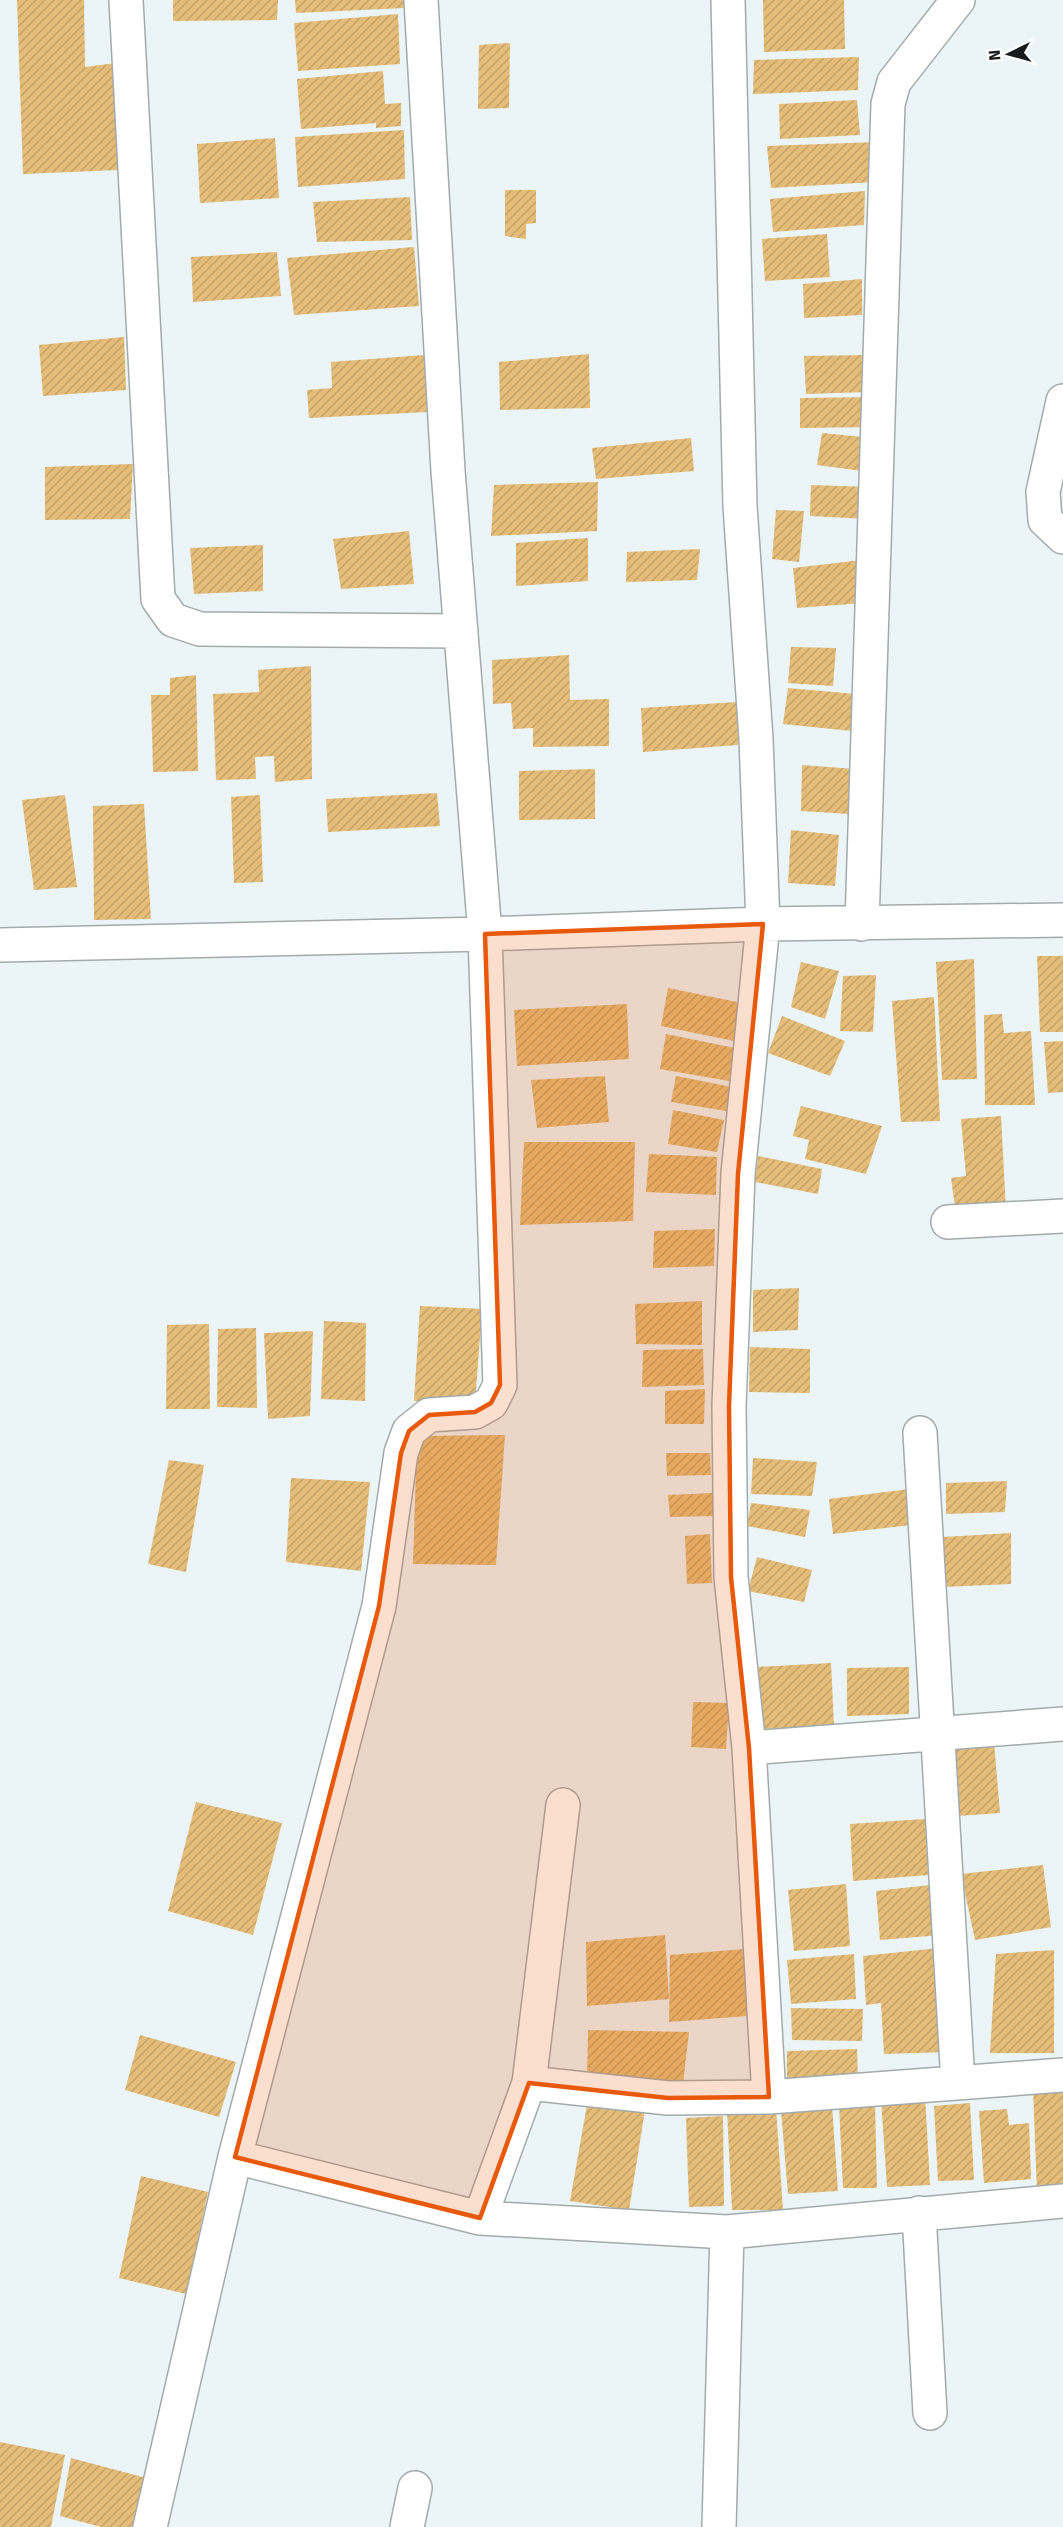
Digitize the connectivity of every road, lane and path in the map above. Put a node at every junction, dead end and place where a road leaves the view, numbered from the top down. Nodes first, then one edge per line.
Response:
1 (126, 0) edge
2 (421, 0) edge
3 (728, 0) edge
4 (958, 0) edge
5 (1063, 401) edge
6 (1063, 537) edge
7 (461, 631) junction
8 (1063, 920) edge
9 (763, 924) junction
10 (862, 924) junction
11 (485, 934) junction
12 (9, 945) edge
13 (1063, 1216) edge
14 (948, 1222) dead end
15 (920, 1433) dead end
16 (1063, 1724) edge
17 (936, 1734) junction
18 (749, 1748) junction
19 (563, 1805) dead end
20 (1063, 2075) edge
21 (958, 2083) junction
22 (529, 2084) junction
23 (769, 2097) junction
24 (235, 2157) junction
25 (1063, 2201) edge
26 (919, 2212) junction
27 (480, 2218) junction
28 (727, 2232) junction
29 (930, 2413) dead end
30 (415, 2488) dead end
31 (150, 2527) edge
32 (407, 2527) edge
33 (718, 2527) edge

1 - 7 street
2 - 7 street
3 - 9 street
4 - 10 street
5 - 6 street
7 - 11 street
8 - 10 street
9 - 10 street
9 - 11 street
9 - 18 street
11 - 12 street
11 - 24 street
13 - 14 street
15 - 17 street
16 - 17 street
17 - 18 street
17 - 21 street
18 - 23 street
19 - 22 street
20 - 21 street
21 - 23 street
22 - 23 street
22 - 27 street
24 - 27 street
24 - 31 street
25 - 26 street
26 - 28 street
26 - 29 street
27 - 28 street
28 - 33 street
30 - 32 street

